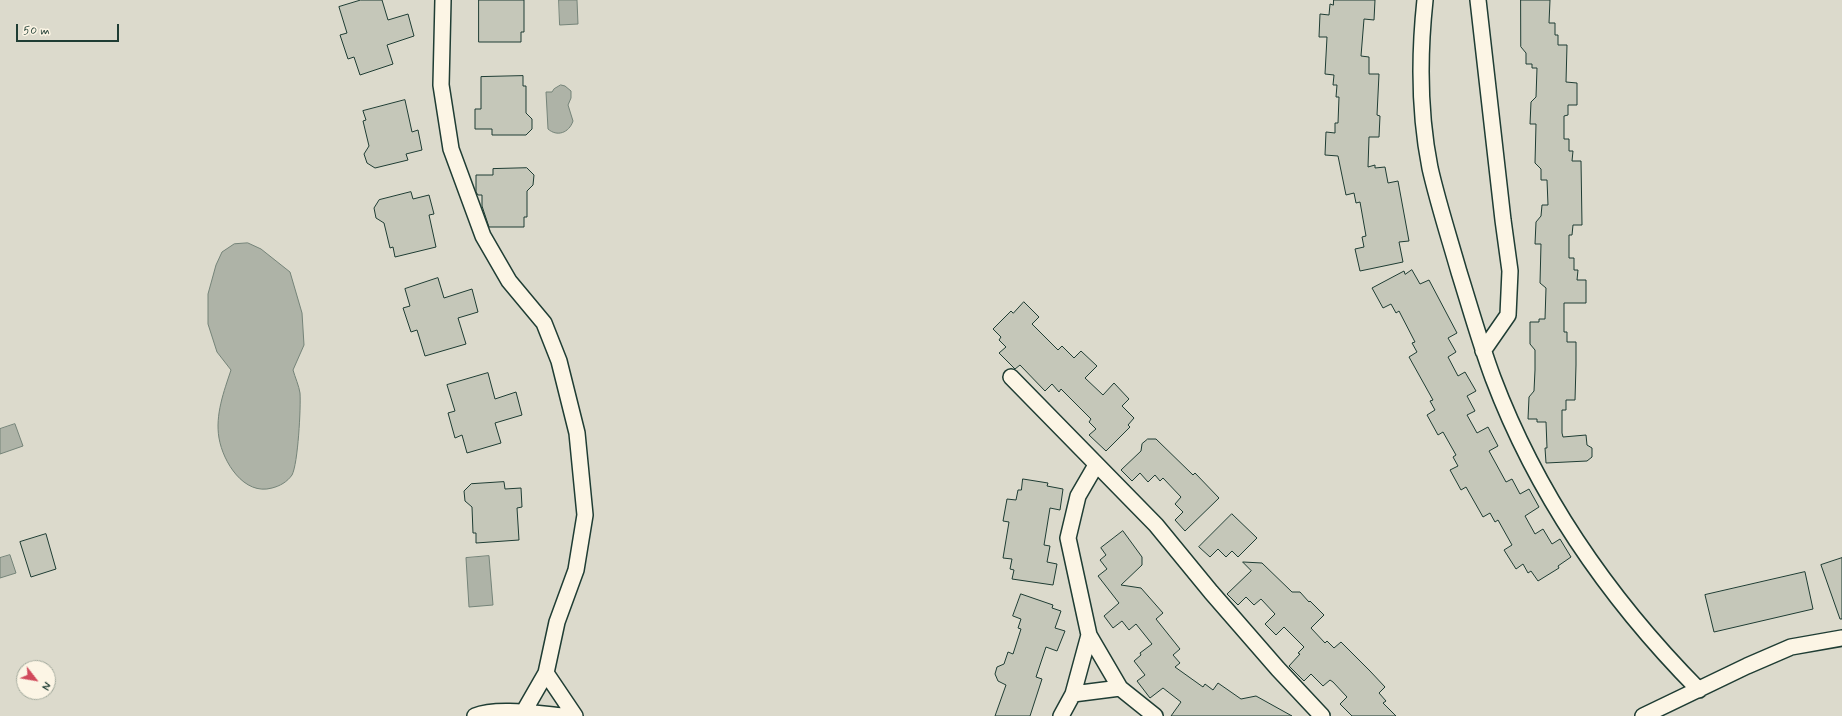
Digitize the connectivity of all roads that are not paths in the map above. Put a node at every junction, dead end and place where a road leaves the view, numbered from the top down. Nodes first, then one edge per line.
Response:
1 (444, 0) edge
2 (1424, 0) edge
3 (1478, 0) edge
4 (1484, 351) junction
5 (1011, 376) dead end
6 (1096, 465) junction
7 (1089, 635) junction
8 (1842, 638) edge
9 (546, 674) junction
10 (1120, 688) junction
11 (1699, 690) junction
12 (1072, 694) junction
13 (523, 713) junction
14 (475, 716) edge
15 (563, 716) edge
16 (575, 716) edge
17 (1060, 716) edge
18 (1155, 716) edge
19 (1322, 716) edge
20 (1643, 716) edge

1 - 9 street
2 - 4 street
3 - 4 street
4 - 11 street
5 - 6 street
6 - 7 street
6 - 19 street
7 - 10 street
7 - 12 street
8 - 11 street
9 - 13 street
9 - 16 street
10 - 12 street
10 - 18 street
11 - 20 street
12 - 17 street
13 - 14 street
13 - 15 street

